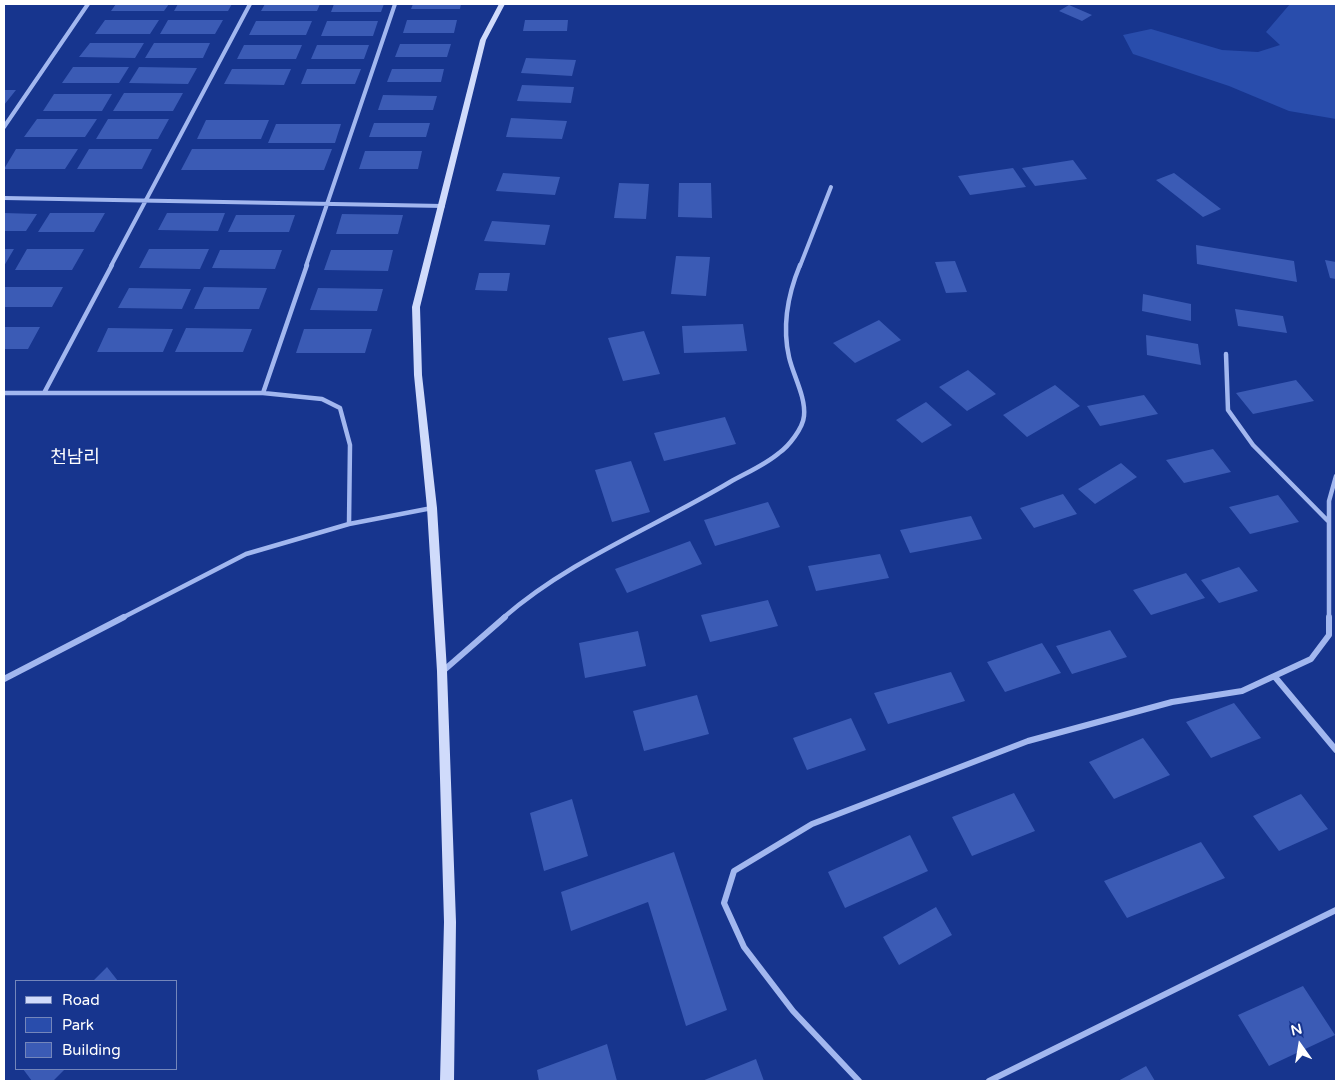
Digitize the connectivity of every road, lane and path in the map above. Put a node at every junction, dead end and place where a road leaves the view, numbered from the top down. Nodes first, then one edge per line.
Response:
1 (88, 4) edge
2 (250, 4) edge
3 (395, 4) edge
4 (502, 4) edge
5 (4, 127) edge
6 (831, 188) dead end
7 (4, 198) edge
8 (145, 200) junction
9 (327, 205) junction
10 (443, 206) junction
11 (1226, 354) dead end
12 (44, 392) junction
13 (4, 393) edge
14 (263, 393) junction
15 (1336, 476) edge
16 (432, 508) junction
17 (1328, 521) junction
18 (349, 524) junction
19 (442, 671) junction
20 (1275, 677) junction
21 (4, 679) edge
22 (1336, 750) edge
23 (1336, 910) edge
24 (993, 1080) edge
25 (447, 1081) edge
26 (859, 1081) edge

1 - 5 street
2 - 8 street
3 - 9 street
4 - 10 street
6 - 19 street
7 - 8 street
8 - 9 street
8 - 12 street
9 - 10 street
9 - 14 street
10 - 16 street
11 - 17 street
12 - 13 street
12 - 14 street
14 - 18 street
15 - 17 street
16 - 18 street
16 - 19 street
17 - 20 street
18 - 21 street
19 - 25 street
20 - 22 street
20 - 26 street
23 - 24 street

